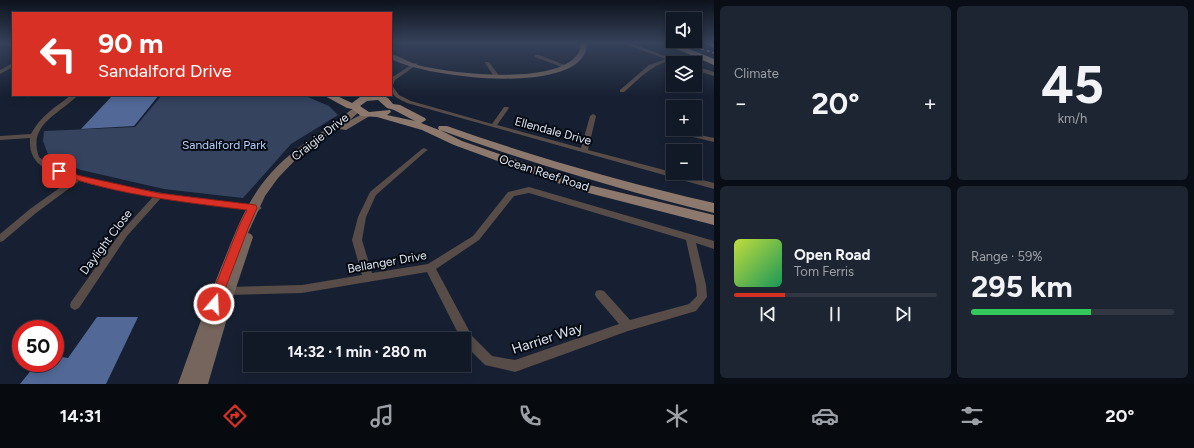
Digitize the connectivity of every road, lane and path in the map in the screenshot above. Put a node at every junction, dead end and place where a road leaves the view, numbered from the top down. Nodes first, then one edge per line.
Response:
1 (405, 61) edge
2 (550, 61) edge
3 (573, 61) edge
4 (665, 61) edge
5 (487, 63) dead end
6 (414, 65) junction
7 (12, 66) edge
8 (564, 66) junction
9 (702, 70) edge
10 (0, 72) edge
11 (714, 74) edge
12 (496, 76) junction
13 (392, 82) edge
14 (392, 89) edge
15 (622, 91) dead end
16 (74, 96) edge
17 (330, 96) edge
18 (363, 96) edge
19 (390, 106) junction
20 (356, 108) junction
21 (506, 108) dead end
22 (374, 114) junction
23 (593, 116) dead end
24 (493, 126) junction
25 (34, 136) junction
26 (695, 136) dead end
27 (0, 138) edge
28 (714, 140) edge
29 (424, 150) dead end
30 (584, 151) junction
31 (79, 178) junction
32 (714, 186) edge
33 (158, 196) junction
34 (256, 208) junction
35 (714, 208) edge
36 (714, 220) edge
37 (0, 238) edge
38 (690, 239) junction
39 (714, 245) edge
40 (430, 268) junction
41 (368, 277) junction
42 (223, 291) junction
43 (600, 294) dead end
44 (75, 304) dead end
45 (628, 326) junction
46 (186, 384) edge
47 (199, 384) edge

1 - 6 main road
2 - 8 street
3 - 8 main road
4 - 15 street
5 - 12 street
6 - 12 main road
6 - 13 street
7 - 10 street
8 - 12 main road
9 - 11 street
14 - 24 street, Ellendale Drive
16 - 25 street
17 - 20 main road
18 - 19 main road, Ocean Reef Road
18 - 20 main road
19 - 22 main road
19 - 35 main road, Ocean Reef Road
20 - 22 main road, Ocean Reef Road
20 - 34 main road, Craigie Drive
21 - 24 street
22 - 34 main road, Craigie Drive
22 - 36 main road, Ocean Reef Road
23 - 30 street
24 - 30 street, Ellendale Drive
25 - 27 street
25 - 31 street
26 - 28 street
29 - 41 street
30 - 32 street, Ellendale Drive
31 - 33 street
31 - 37 street
33 - 34 street
33 - 44 street, Daylight Close
34 - 42 main road, Craigie Drive
38 - 39 street, Bellanger Drive
38 - 40 street, Bellanger Drive
38 - 45 street, Harrier Way
40 - 41 street, Bellanger Drive
40 - 45 street, Harrier Way
41 - 42 street, Bellanger Drive
42 - 46 main road, Craigie Drive
42 - 47 main road, Craigie Drive
43 - 45 street

